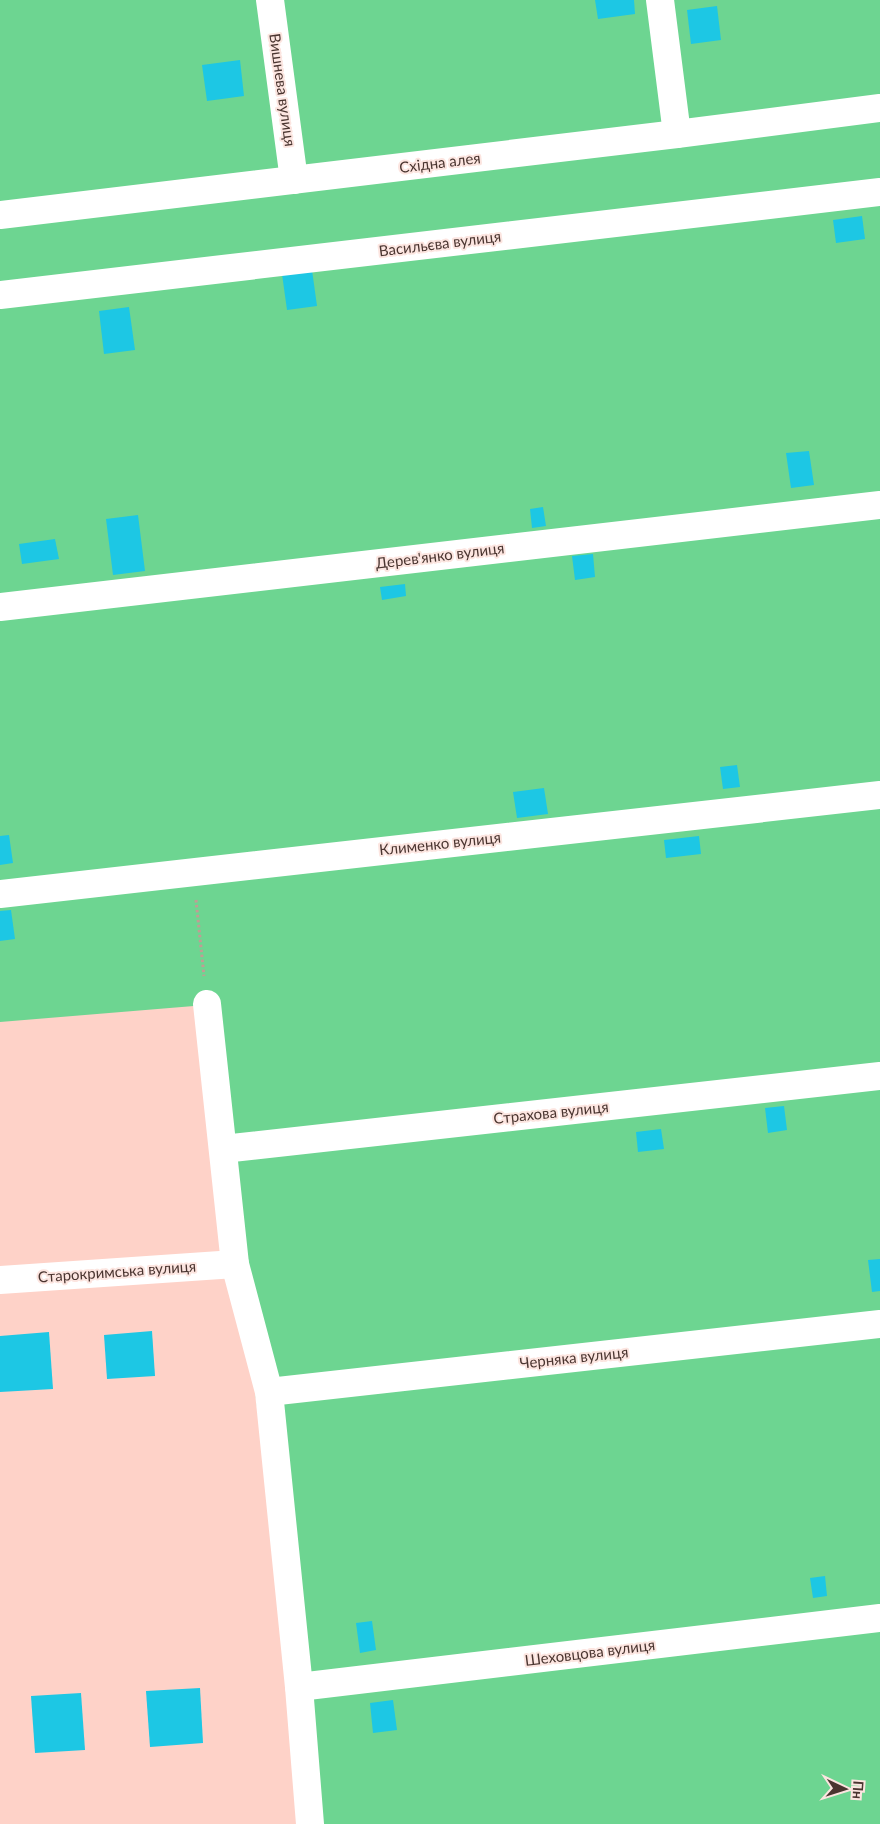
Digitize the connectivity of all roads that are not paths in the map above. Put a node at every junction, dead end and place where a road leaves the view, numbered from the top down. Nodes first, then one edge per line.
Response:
1 (270, 0) edge
2 (660, 0) edge
3 (880, 108) edge
4 (677, 134) junction
5 (294, 180) junction
6 (880, 192) edge
7 (0, 215) edge
8 (0, 295) edge
9 (880, 505) edge
10 (0, 607) edge
11 (880, 795) edge
12 (0, 894) edge
13 (207, 1004) road end
14 (880, 1076) edge
15 (222, 1149) junction
16 (235, 1264) junction
17 (0, 1280) edge
18 (880, 1324) edge
19 (269, 1392) junction
20 (880, 1618) edge
21 (299, 1687) junction
22 (310, 1824) edge

1 - 5 street, Вишнева вулиця
2 - 4 street
3 - 4 street, Східна алея
4 - 5 street, Східна алея
5 - 7 street, Східна алея
6 - 8 street, Васильєва вулиця
9 - 10 street, Дерев'янко вулиця
11 - 12 street, Клименко вулиця
13 - 15 street
14 - 15 street, Страхова вулиця
15 - 16 street
16 - 17 street, Старокримська вулиця
16 - 19 street
18 - 19 street, Черняка вулиця
19 - 21 street
20 - 21 street, Шеховцова вулиця
21 - 22 street

